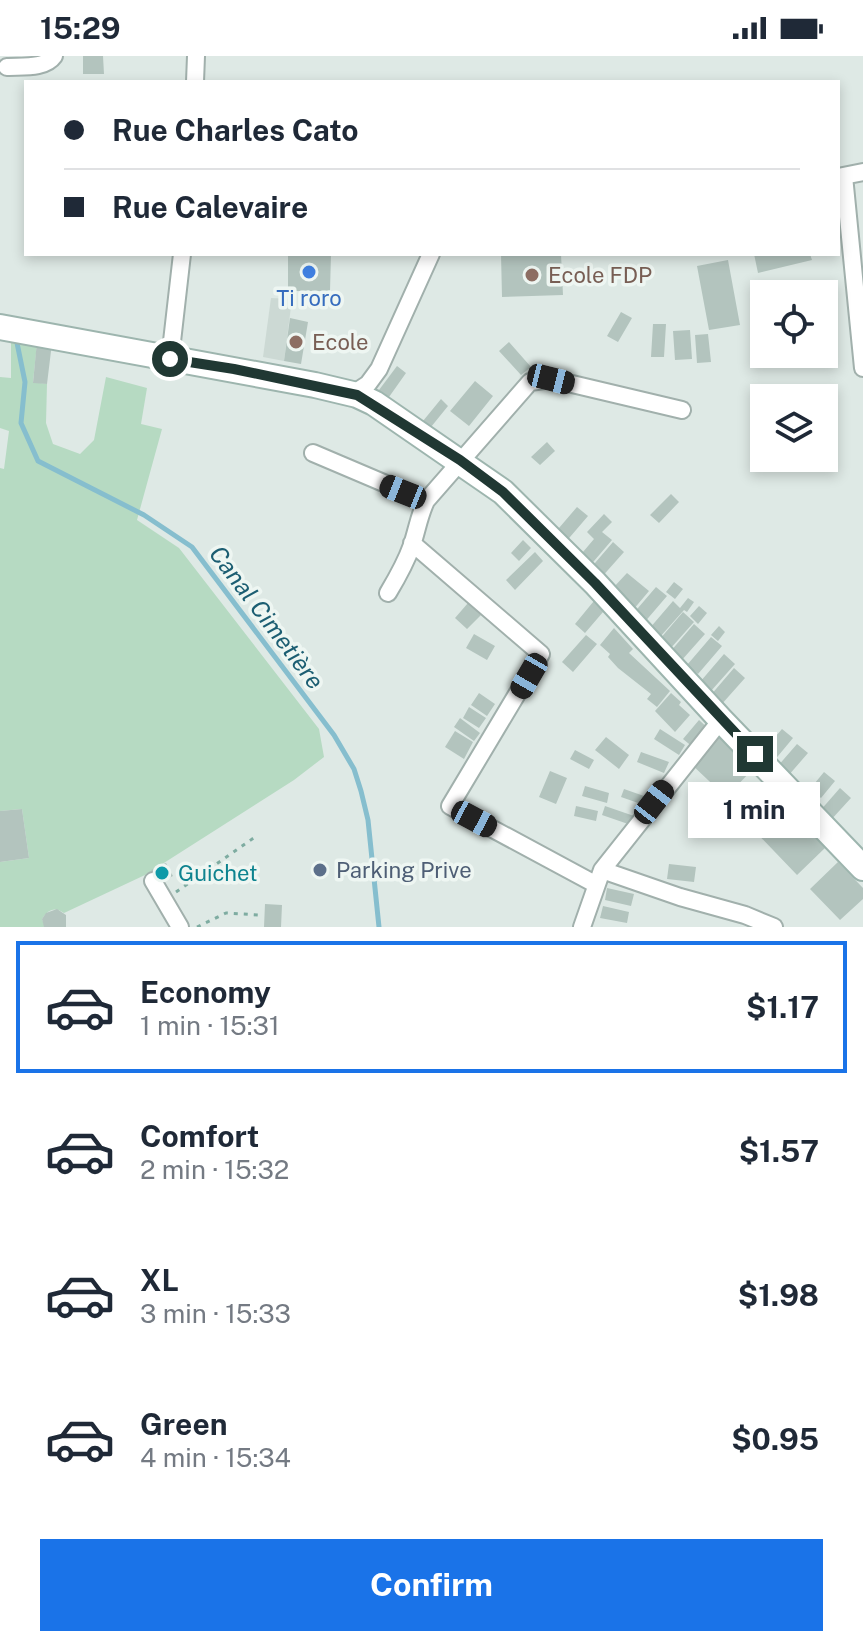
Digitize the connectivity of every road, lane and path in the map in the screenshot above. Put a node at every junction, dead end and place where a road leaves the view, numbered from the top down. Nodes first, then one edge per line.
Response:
1 (54, 56) edge
2 (196, 56) edge
3 (7, 67) dead end
4 (195, 80) edge
5 (863, 172) edge
6 (841, 177) edge
7 (182, 256) edge
8 (430, 256) edge
9 (857, 268) edge
10 (0, 327) edge
11 (170, 359) junction
12 (863, 368) edge
13 (379, 369) junction
14 (353, 394) junction
15 (682, 410) dead end
16 (385, 411) junction
17 (313, 453) dead end
18 (460, 460) junction
19 (426, 501) junction
20 (412, 543) junction
21 (388, 593) dead end
22 (721, 720) junction
23 (258, 835) dead end
24 (863, 868) edge
25 (598, 877) junction
26 (153, 881) dead end
27 (165, 898) junction
28 (258, 915) dead end
29 (180, 927) edge
30 (197, 927) edge
31 (582, 927) edge
32 (774, 927) edge

1 - 3 street
2 - 4 street
5 - 6 street
6 - 9 street
7 - 11 street
8 - 13 street
9 - 12 street
10 - 11 main road
11 - 14 main road
13 - 14 street
13 - 16 street
14 - 16 main road
15 - 18 street
16 - 18 main road
17 - 19 street
18 - 19 street
18 - 22 main road
19 - 20 street
20 - 21 street
20 - 25 street
22 - 24 main road
22 - 25 street
23 - 27 path
25 - 31 street
25 - 32 street
26 - 27 street
27 - 29 street
28 - 30 path

